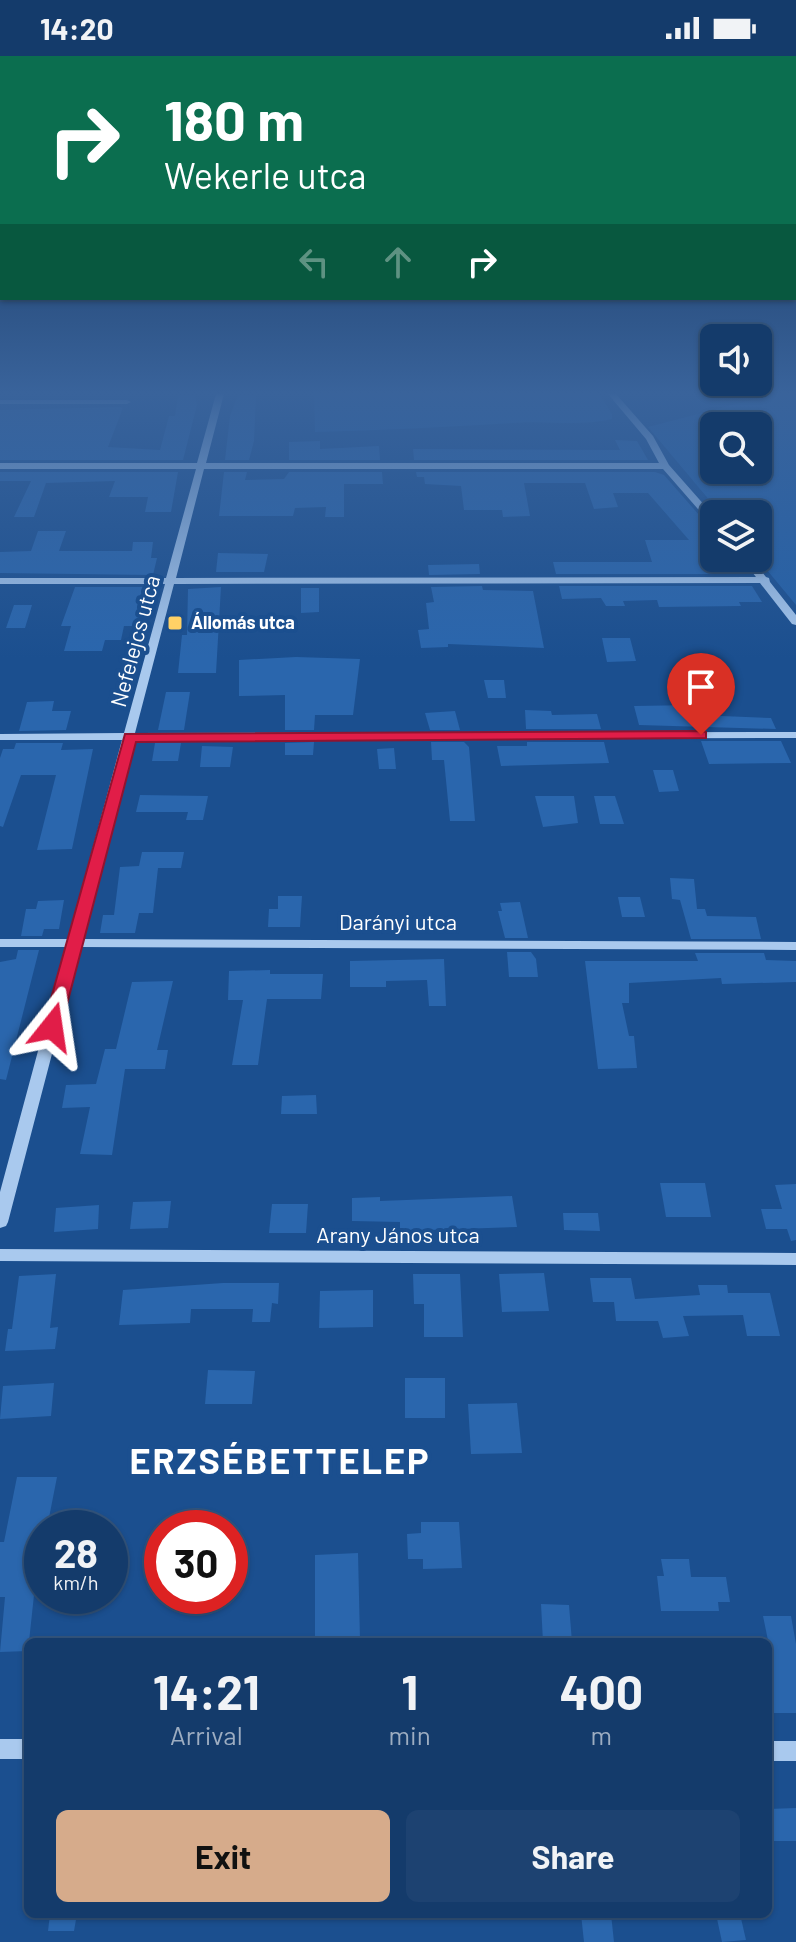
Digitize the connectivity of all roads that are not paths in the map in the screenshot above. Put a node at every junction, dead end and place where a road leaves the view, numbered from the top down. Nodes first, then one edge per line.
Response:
1 (198, 482) edge
2 (679, 482) edge
3 (700, 506) edge
4 (759, 572) edge
5 (766, 580) junction
6 (0, 581) edge
7 (171, 581) junction
8 (796, 622) edge
9 (796, 735) edge
10 (0, 737) edge
11 (130, 737) junction
12 (0, 943) edge
13 (75, 943) junction
14 (796, 946) edge
15 (0, 1222) edge
16 (0, 1255) edge
17 (796, 1259) edge
18 (0, 1749) edge
19 (24, 1749) edge
20 (772, 1751) edge
21 (796, 1751) edge

1 - 7 street, Nefelejcs utca
2 - 3 street
4 - 5 street
5 - 7 street
5 - 8 street
6 - 7 street
7 - 11 street, Nefelejcs utca
9 - 11 street
10 - 11 street
11 - 13 street, Nefelejcs utca
12 - 13 street, Darányi utca
13 - 14 street, Darányi utca
13 - 15 street, Nefelejcs utca
16 - 17 street, Arany János utca
18 - 19 street
20 - 21 street

